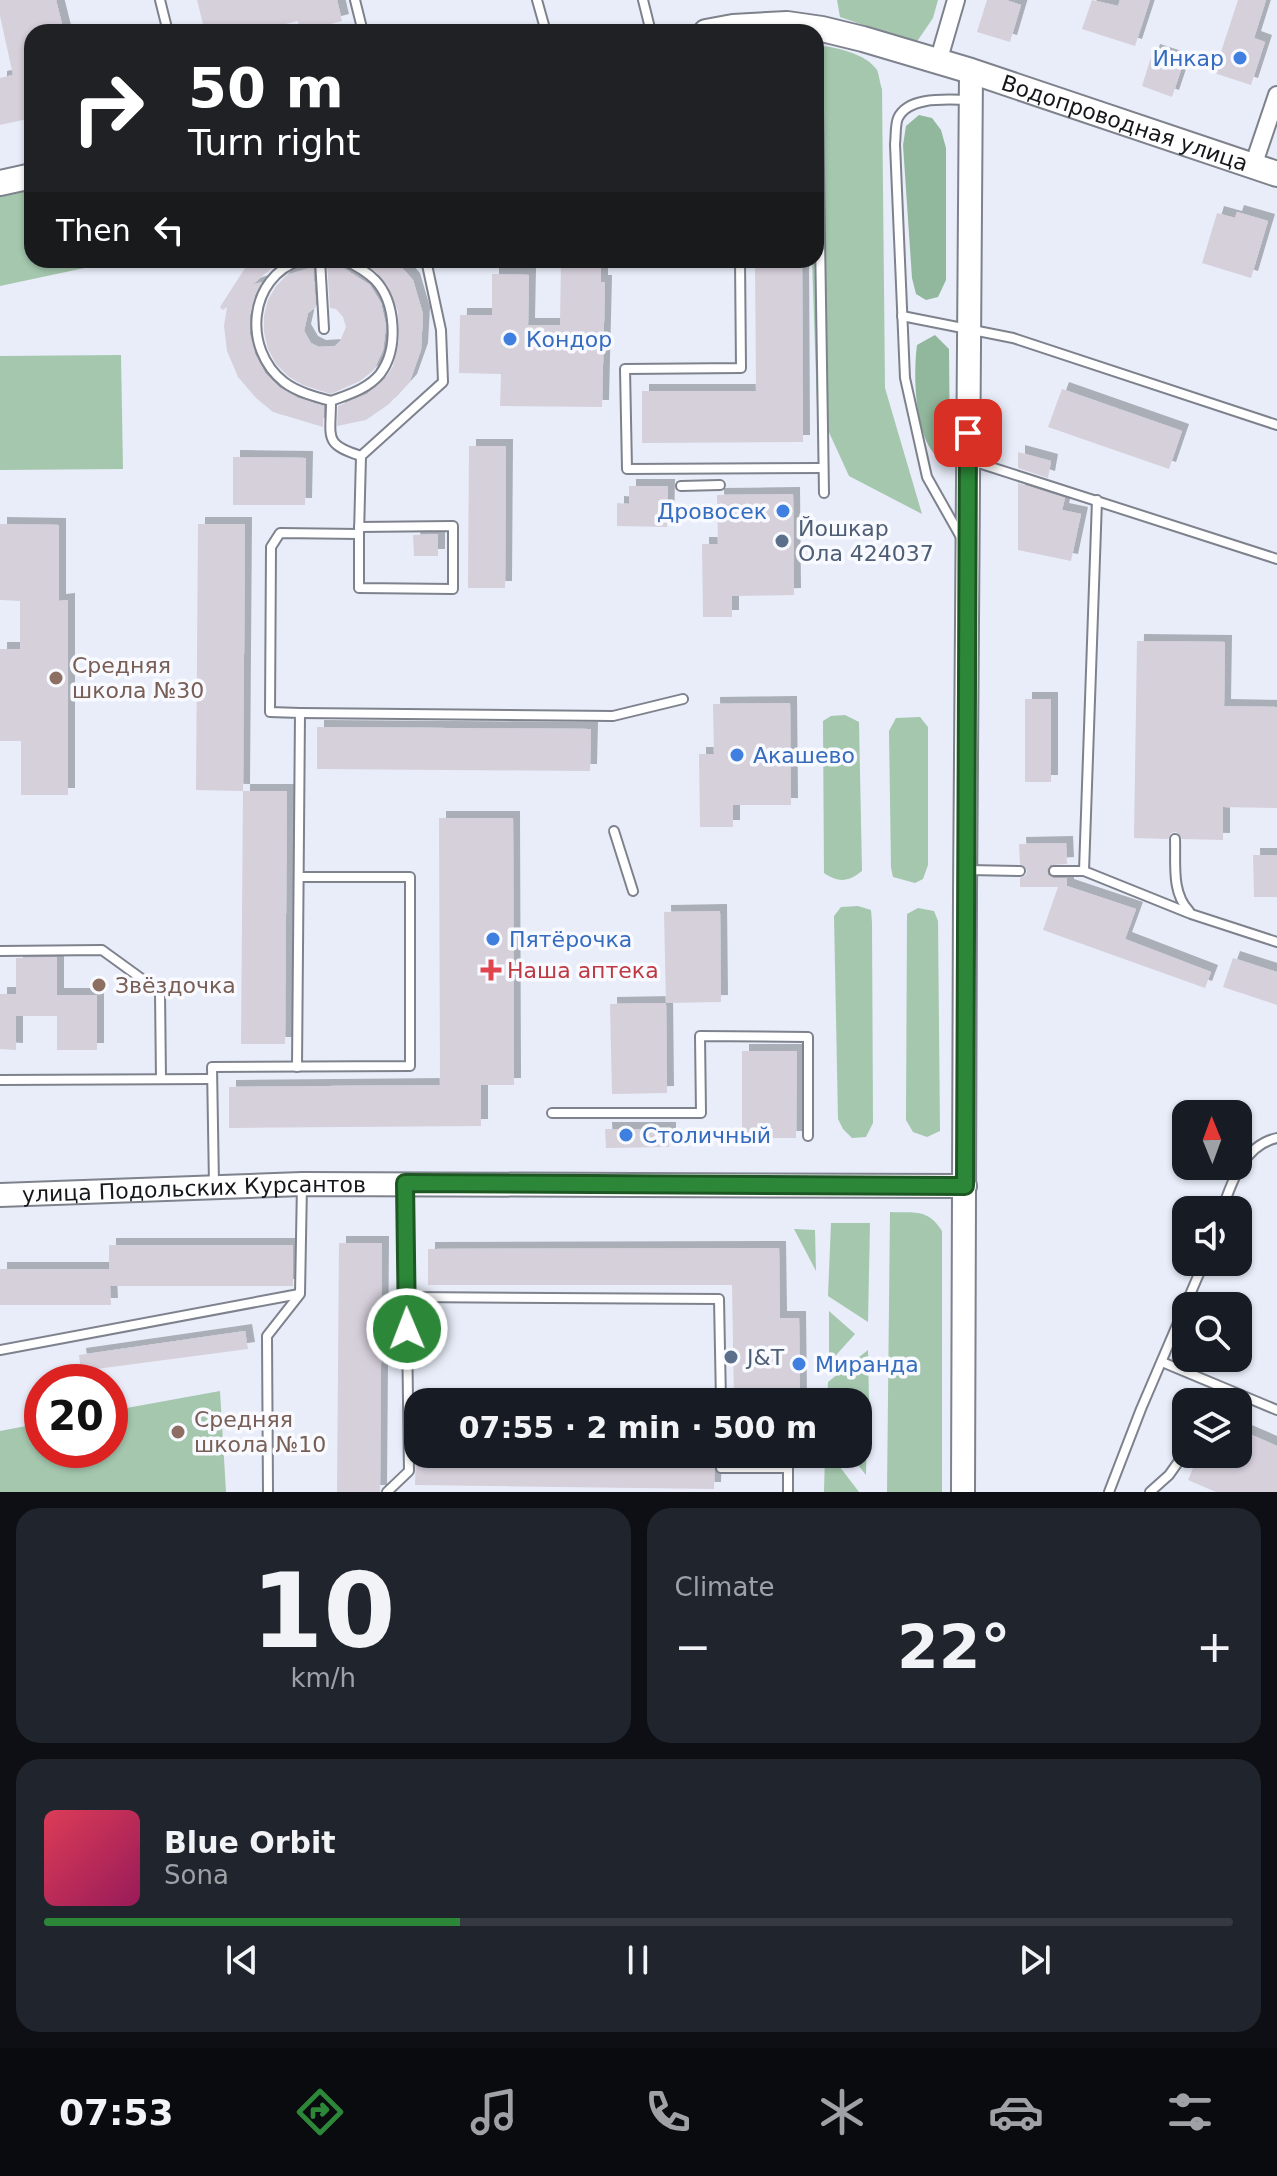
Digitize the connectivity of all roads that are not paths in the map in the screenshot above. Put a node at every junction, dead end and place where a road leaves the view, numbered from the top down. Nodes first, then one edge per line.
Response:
1 (160, 0) edge
2 (355, 0) edge
3 (537, 0) edge
4 (643, 0) edge
5 (956, 0) edge
6 (166, 24) edge
7 (361, 24) edge
8 (544, 24) edge
9 (649, 24) edge
10 (824, 30) edge
11 (938, 62) junction
12 (971, 71) junction
13 (1277, 95) edge
14 (971, 100) junction
15 (1253, 166) junction
16 (1277, 174) edge
17 (24, 178) edge
18 (0, 183) edge
19 (283, 268) edge
20 (320, 268) edge
21 (360, 268) edge
22 (428, 268) edge
23 (740, 268) edge
24 (820, 268) edge
25 (902, 316) junction
26 (324, 329) dead end
27 (968, 330) junction
28 (331, 401) junction
29 (1277, 425) edge
30 (361, 456) junction
31 (968, 459) junction
32 (823, 468) junction
33 (720, 485) dead end
34 (681, 486) dead end
35 (824, 493) dead end
36 (1097, 500) junction
37 (359, 530) junction
38 (968, 548) junction
39 (1277, 559) edge
40 (683, 699) dead end
41 (300, 713) junction
42 (614, 831) dead end
43 (1175, 839) dead end
44 (965, 870) junction
45 (1020, 871) dead end
46 (1054, 871) dead end
47 (1084, 871) junction
48 (299, 877) junction
49 (633, 891) dead end
50 (1191, 914) junction
51 (1277, 942) edge
52 (0, 951) edge
53 (297, 1067) junction
54 (161, 1079) junction
55 (212, 1079) junction
56 (0, 1080) edge
57 (552, 1113) dead end
58 (808, 1136) dead end
59 (1277, 1138) edge
60 (405, 1183) junction
61 (302, 1184) junction
62 (214, 1186) junction
63 (965, 1186) junction
64 (0, 1195) edge
65 (1227, 1196) edge
66 (1198, 1276) edge
67 (300, 1294) junction
68 (407, 1297) junction
69 (0, 1350) edge
70 (1162, 1362) junction
71 (411, 1388) edge
72 (721, 1388) edge
73 (1277, 1410) edge
74 (409, 1468) edge
75 (788, 1468) edge
76 (1174, 1468) edge
77 (268, 1492) edge
78 (387, 1492) edge
79 (788, 1492) edge
80 (963, 1492) edge
81 (1109, 1492) edge
82 (1150, 1492) edge

1 - 6 lane
2 - 7 lane
3 - 8 lane
4 - 9 lane
5 - 11 street
10 - 11 main road, Водопроводная улица
11 - 12 main road, Водопроводная улица
12 - 14 main road
12 - 15 main road, Водопроводная улица
13 - 15 street
14 - 25 lane
14 - 27 main road
15 - 16 main road, Водопроводная улица
17 - 18 main road
19 - 28 lane
20 - 26 lane
21 - 28 lane
22 - 30 lane
23 - 32 lane
24 - 32 lane
25 - 27 lane
25 - 38 lane
27 - 29 lane
27 - 31 main road
28 - 30 lane
30 - 37 lane
31 - 36 lane
31 - 38 main road
32 - 35 lane
33 - 34 lane
36 - 39 lane
36 - 47 lane
37 - 37 lane
37 - 41 lane
38 - 44 main road
40 - 41 lane
41 - 48 lane
42 - 49 lane
43 - 50 lane
44 - 45 lane
44 - 63 main road
46 - 47 lane
47 - 50 lane
48 - 53 lane
48 - 53 lane
50 - 51 lane
52 - 54 lane
53 - 55 lane
54 - 55 lane
54 - 56 lane
55 - 62 lane
57 - 58 lane
59 - 65 lane
60 - 61 main road, улица Подольских Курсантов
60 - 63 main road, улица Подольских Курсантов
60 - 68 lane
61 - 62 main road, улица Подольских Курсантов
61 - 67 lane
62 - 64 main road, улица Подольских Курсантов
63 - 80 main road
66 - 70 lane
67 - 69 lane
67 - 77 lane
68 - 71 lane
68 - 72 lane
70 - 73 lane
70 - 81 lane
74 - 78 lane
75 - 79 lane
76 - 82 lane

